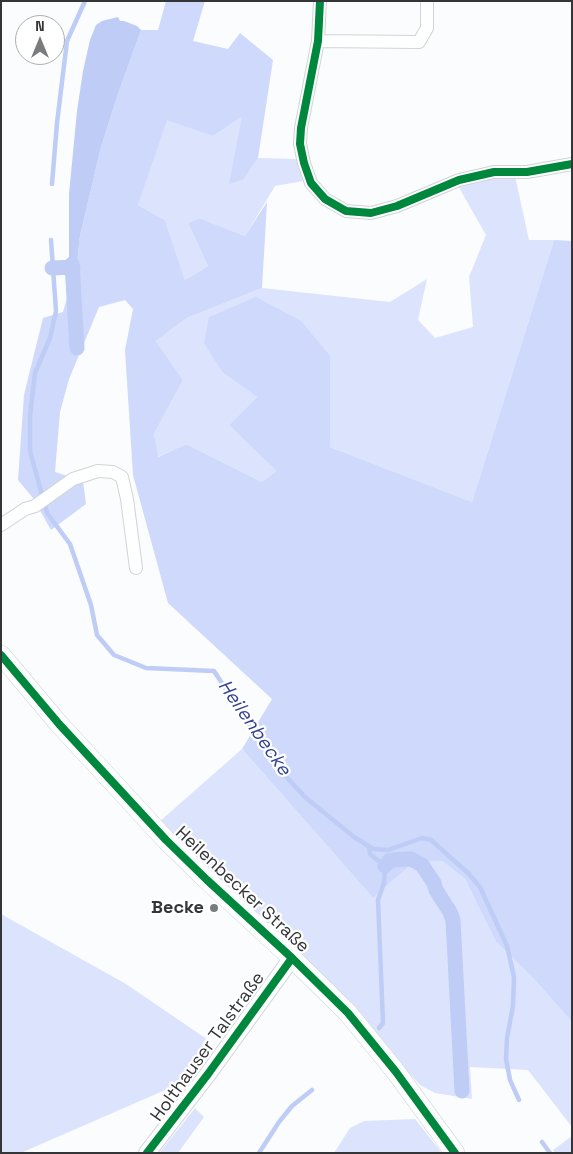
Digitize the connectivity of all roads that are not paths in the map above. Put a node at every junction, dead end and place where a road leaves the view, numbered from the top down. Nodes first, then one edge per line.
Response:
1 (320, 1) edge
2 (427, 1) edge
3 (318, 41) junction
4 (572, 164) edge
5 (1, 524) edge
6 (136, 568) dead end
7 (1, 655) edge
8 (292, 958) junction
9 (147, 1153) edge
10 (455, 1153) edge

1 - 3 street
2 - 3 street
3 - 4 street
5 - 6 street
7 - 8 main road, Heilenbecker Straße
8 - 9 street, Holthauser Talstraße
8 - 10 main road, Heilenbecker Straße

